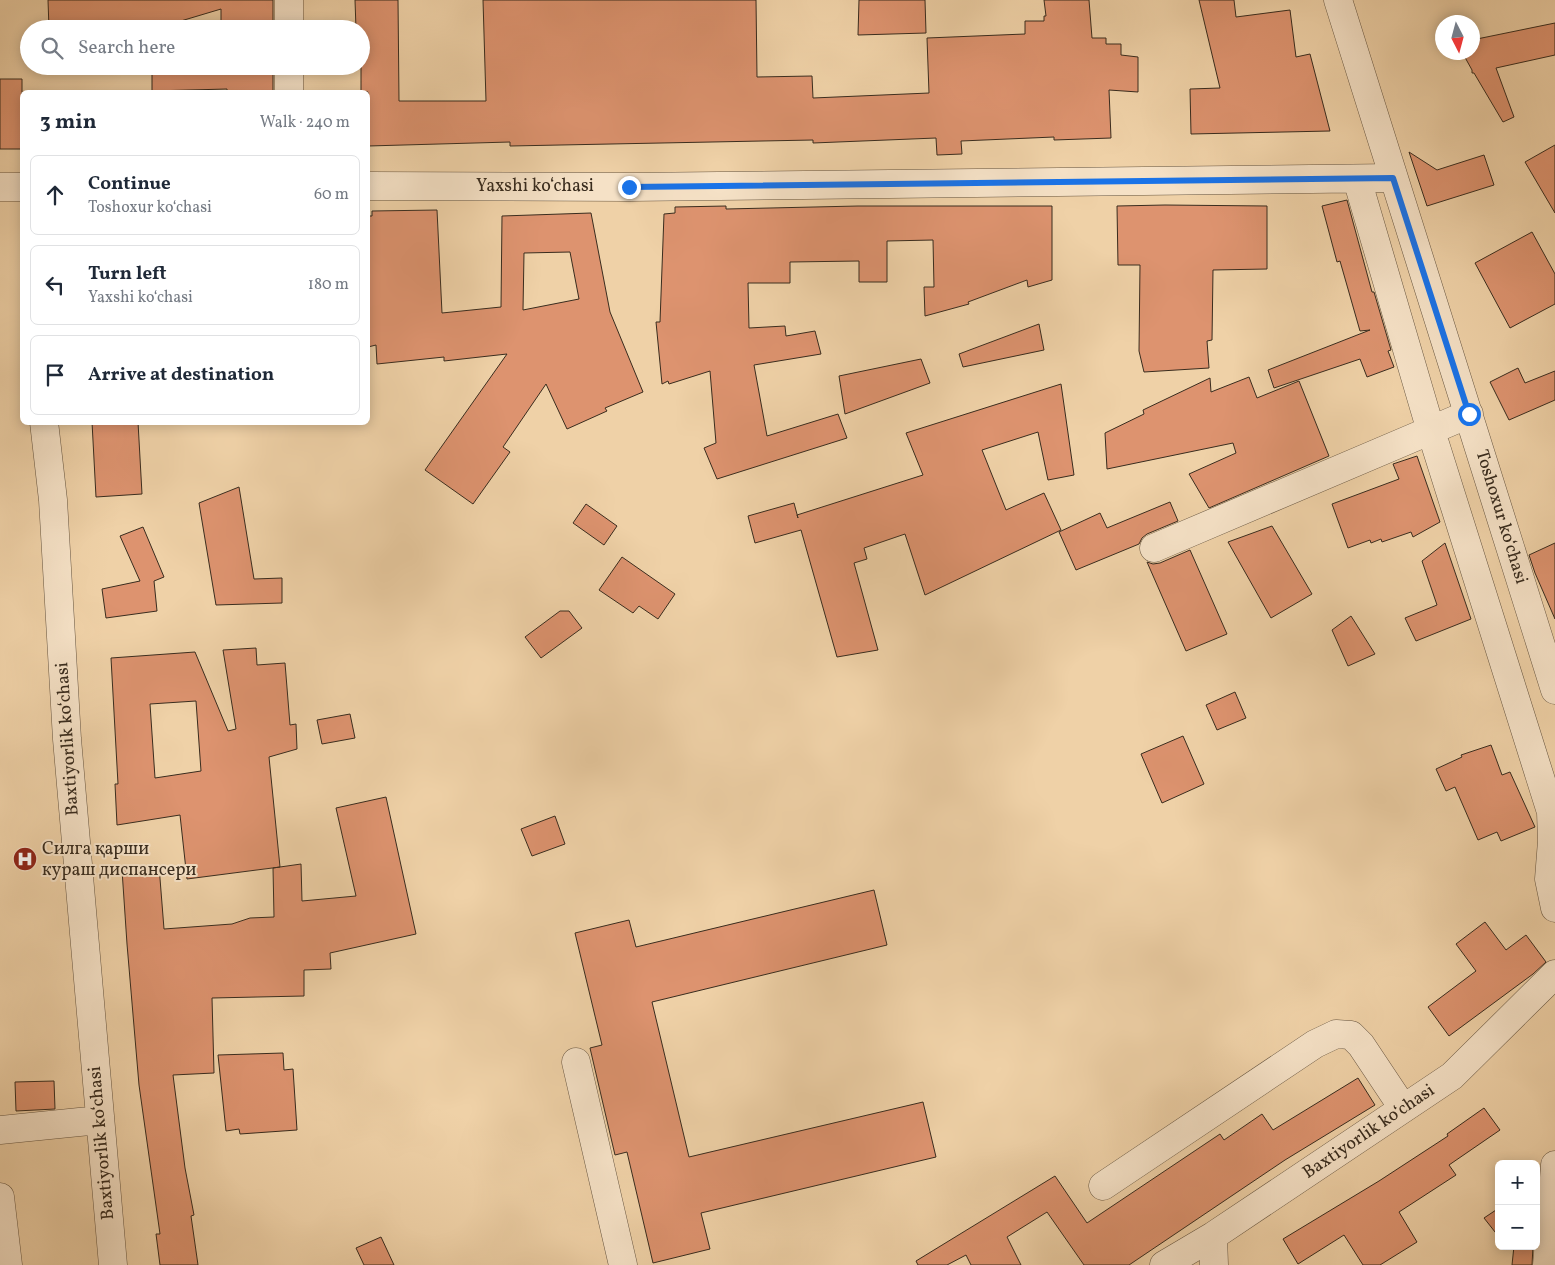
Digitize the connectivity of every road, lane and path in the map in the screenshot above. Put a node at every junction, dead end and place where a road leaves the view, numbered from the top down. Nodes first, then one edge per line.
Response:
1 (289, 0) edge
2 (1338, 0) edge
3 (289, 20) edge
4 (289, 75) edge
5 (289, 90) edge
6 (1393, 178) junction
7 (1357, 179) junction
8 (370, 186) edge
9 (0, 187) edge
10 (20, 187) edge
11 (1469, 414) junction
12 (44, 425) edge
13 (1431, 431) junction
14 (1154, 548) dead end
15 (1514, 558) junction
16 (1476, 574) junction
17 (1555, 690) edge
18 (1555, 908) edge
19 (1555, 974) edge
20 (576, 1062) dead end
21 (1403, 1108) junction
22 (99, 1120) junction
23 (0, 1130) edge
24 (1555, 1166) edge
25 (1103, 1186) dead end
26 (0, 1197) edge
27 (1213, 1236) junction
28 (8, 1265) edge
29 (113, 1265) edge
30 (623, 1265) edge
31 (1164, 1265) edge
32 (1214, 1265) edge
33 (1547, 1265) edge

1 - 3 street
2 - 6 street, Toshoxur koʻchasi
4 - 5 street
6 - 7 street, Yaxshi koʻchasi
6 - 11 street, Toshoxur koʻchasi
7 - 8 street, Yaxshi koʻchasi
7 - 13 street
9 - 10 street
11 - 13 street
11 - 15 street, Toshoxur koʻchasi
12 - 22 street, Baxtiyorlik koʻchasi
13 - 14 street
13 - 16 street
15 - 16 street
15 - 17 street, Toshoxur koʻchasi
16 - 18 street
19 - 21 street, Baxtiyorlik koʻchasi
20 - 30 street
21 - 25 street
21 - 27 street, Baxtiyorlik koʻchasi
22 - 23 street
22 - 29 street, Baxtiyorlik koʻchasi
24 - 33 street
26 - 28 street
27 - 31 street, Baxtiyorlik koʻchasi
27 - 32 street

